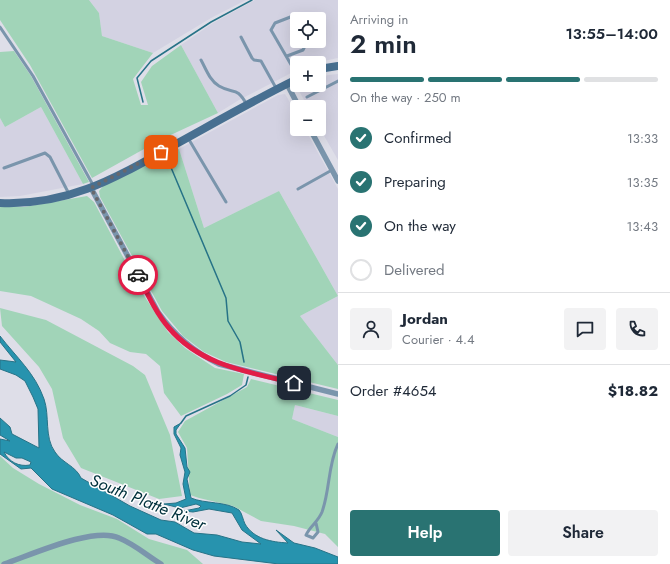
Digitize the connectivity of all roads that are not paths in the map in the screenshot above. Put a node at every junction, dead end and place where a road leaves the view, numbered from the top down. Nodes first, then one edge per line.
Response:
1 (290, 17) edge
2 (0, 27) edge
3 (241, 37) dead end
4 (304, 48) edge
5 (287, 56) junction
6 (201, 60) dead end
7 (290, 62) edge
8 (338, 66) edge
9 (326, 68) edge
10 (338, 81) edge
11 (290, 82) edge
12 (287, 84) junction
13 (277, 90) junction
14 (307, 98) dead end
15 (295, 100) edge
16 (248, 106) junction
17 (314, 136) edge
18 (188, 138) junction
19 (4, 168) dead end
20 (332, 170) junction
21 (338, 181) edge
22 (92, 188) junction
23 (298, 189) dead end
24 (69, 196) junction
25 (226, 202) dead end
26 (0, 203) edge
27 (338, 394) edge
28 (338, 444) edge
29 (316, 523) junction
30 (4, 564) edge
31 (161, 564) edge

1 - 5 lane
2 - 22 lane
3 - 13 lane
4 - 5 lane
5 - 7 lane
6 - 16 lane
8 - 9 street
10 - 14 lane
11 - 12 street
12 - 13 street
12 - 15 street
13 - 16 street
16 - 18 street
17 - 20 street
18 - 22 street
18 - 25 lane
19 - 24 lane
20 - 21 street
20 - 23 lane
22 - 24 street
22 - 27 street
24 - 26 street
28 - 29 lane
29 - 29 lane
30 - 31 street

